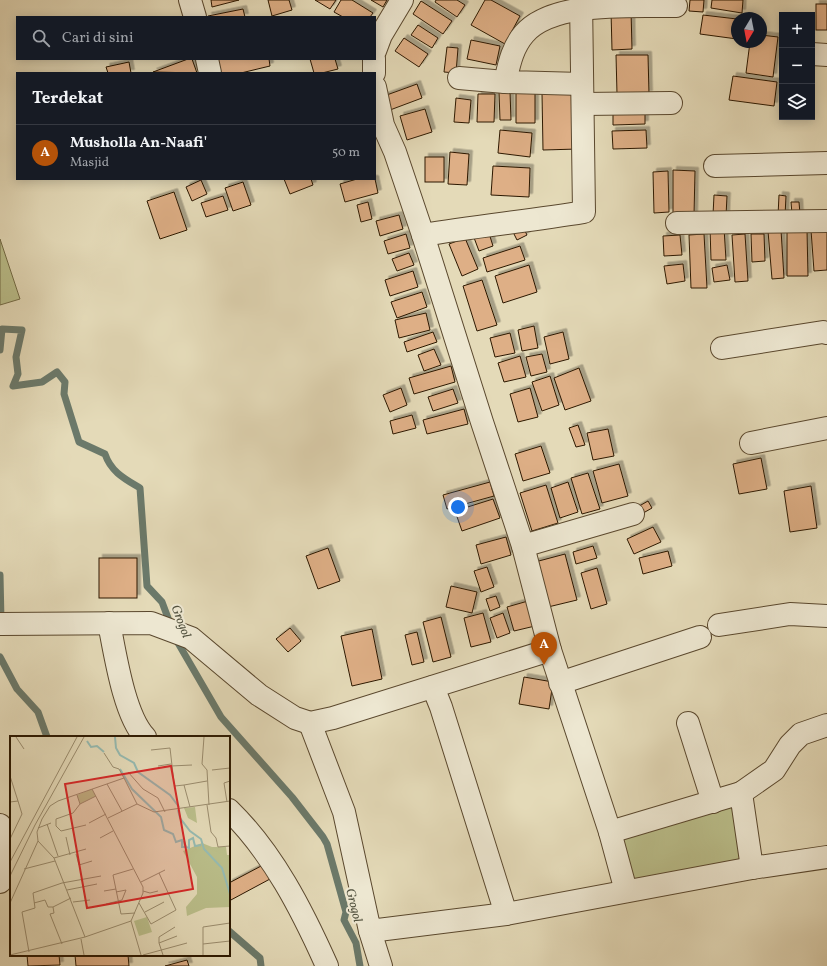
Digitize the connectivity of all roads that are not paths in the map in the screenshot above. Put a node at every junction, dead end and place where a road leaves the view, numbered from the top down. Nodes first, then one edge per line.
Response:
1 (190, 0) edge
2 (402, 0) edge
3 (581, 4) edge
4 (676, 6) dead end
5 (195, 16) edge
6 (376, 48) edge
7 (815, 54) edge
8 (827, 55) edge
9 (207, 60) edge
10 (374, 60) edge
11 (210, 72) edge
12 (374, 72) edge
13 (459, 78) dead end
14 (505, 82) junction
15 (583, 94) junction
16 (376, 97) edge
17 (671, 103) dead end
18 (379, 126) edge
19 (827, 163) edge
20 (715, 166) dead end
21 (827, 221) edge
22 (677, 223) dead end
23 (423, 235) junction
24 (827, 333) edge
25 (722, 348) dead end
26 (827, 428) edge
27 (751, 443) dead end
28 (632, 514) dead end
29 (523, 546) junction
30 (827, 616) edge
31 (109, 623) junction
32 (8, 624) edge
33 (719, 625) dead end
34 (700, 637) dead end
35 (550, 650) junction
36 (560, 683) junction
37 (433, 687) junction
38 (688, 722) dead end
39 (310, 723) junction
40 (827, 725) edge
41 (144, 736) edge
42 (741, 793) junction
43 (713, 802) junction
44 (230, 811) edge
45 (0, 825) edge
46 (610, 832) junction
47 (827, 857) edge
48 (752, 868) junction
49 (0, 882) edge
50 (626, 891) junction
51 (506, 914) junction
52 (370, 931) junction
53 (327, 966) edge
54 (382, 966) edge

1 - 5 street
2 - 6 street
3 - 4 street
3 - 14 street
3 - 15 street
7 - 8 street
9 - 11 street
10 - 12 street
13 - 14 street
14 - 15 street
15 - 17 street
15 - 23 street
16 - 18 street
18 - 23 street
19 - 20 street
21 - 22 street
23 - 29 street
24 - 25 street
26 - 27 street
28 - 29 street
29 - 35 street
30 - 33 street
31 - 32 street
31 - 39 street
31 - 41 street
34 - 36 street
35 - 36 street
35 - 37 street
36 - 46 street
37 - 39 street
37 - 51 street
38 - 43 street
39 - 52 street
40 - 42 street
42 - 43 street
42 - 48 street
43 - 46 street
44 - 53 street
45 - 49 street
46 - 50 street
47 - 48 street
48 - 50 street
50 - 51 street
51 - 52 street
52 - 54 street

